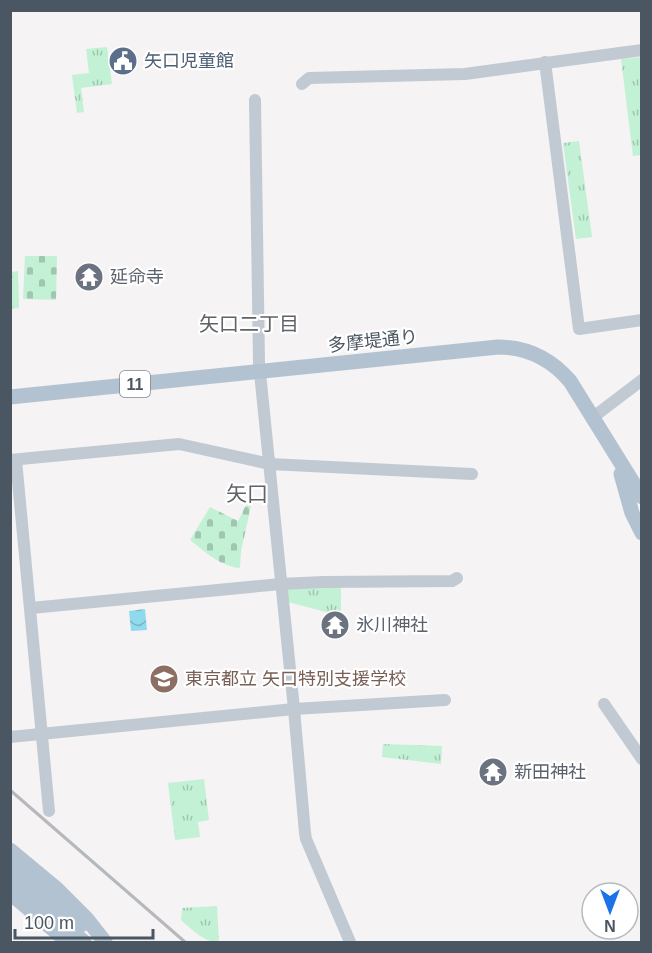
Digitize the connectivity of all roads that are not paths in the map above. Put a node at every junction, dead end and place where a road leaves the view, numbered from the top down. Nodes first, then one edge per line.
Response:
1 (642, 51) edge
2 (544, 62) junction
3 (302, 84) dead end
4 (255, 100) dead end
5 (642, 320) edge
6 (260, 371) junction
7 (642, 380) edge
8 (10, 397) edge
9 (592, 418) junction
10 (615, 456) junction
11 (13, 460) edge
12 (270, 464) junction
13 (472, 474) dead end
14 (642, 497) edge
15 (642, 533) edge
16 (457, 578) dead end
17 (281, 584) junction
18 (31, 608) junction
19 (445, 700) dead end
20 (604, 704) dead end
21 (294, 709) junction
22 (43, 734) junction
23 (10, 737) edge
24 (642, 759) edge
25 (49, 811) dead end
26 (10, 850) edge
27 (10, 864) edge
28 (10, 879) edge
29 (10, 893) edge
30 (69, 942) edge
31 (84, 942) edge
32 (103, 942) edge
33 (350, 942) edge

1 - 2 street
2 - 3 street
2 - 5 street
4 - 6 street
6 - 8 main road, 多摩堤通り / 11
6 - 9 main road, 多摩堤通り / 11
6 - 12 street
7 - 9 street
9 - 10 main road, 多摩堤通り / 11
10 - 14 main road, 多摩堤通り / 11
10 - 15 main road, 多摩堤通り / 11
11 - 12 street
11 - 18 street
12 - 13 street
12 - 17 street
16 - 17 street
17 - 18 street
17 - 21 street
18 - 22 street
19 - 21 street
20 - 24 street
21 - 22 street
21 - 33 street
22 - 23 street
22 - 25 street
26 - 32 main road
27 - 32 main road
28 - 31 main road
29 - 30 main road

